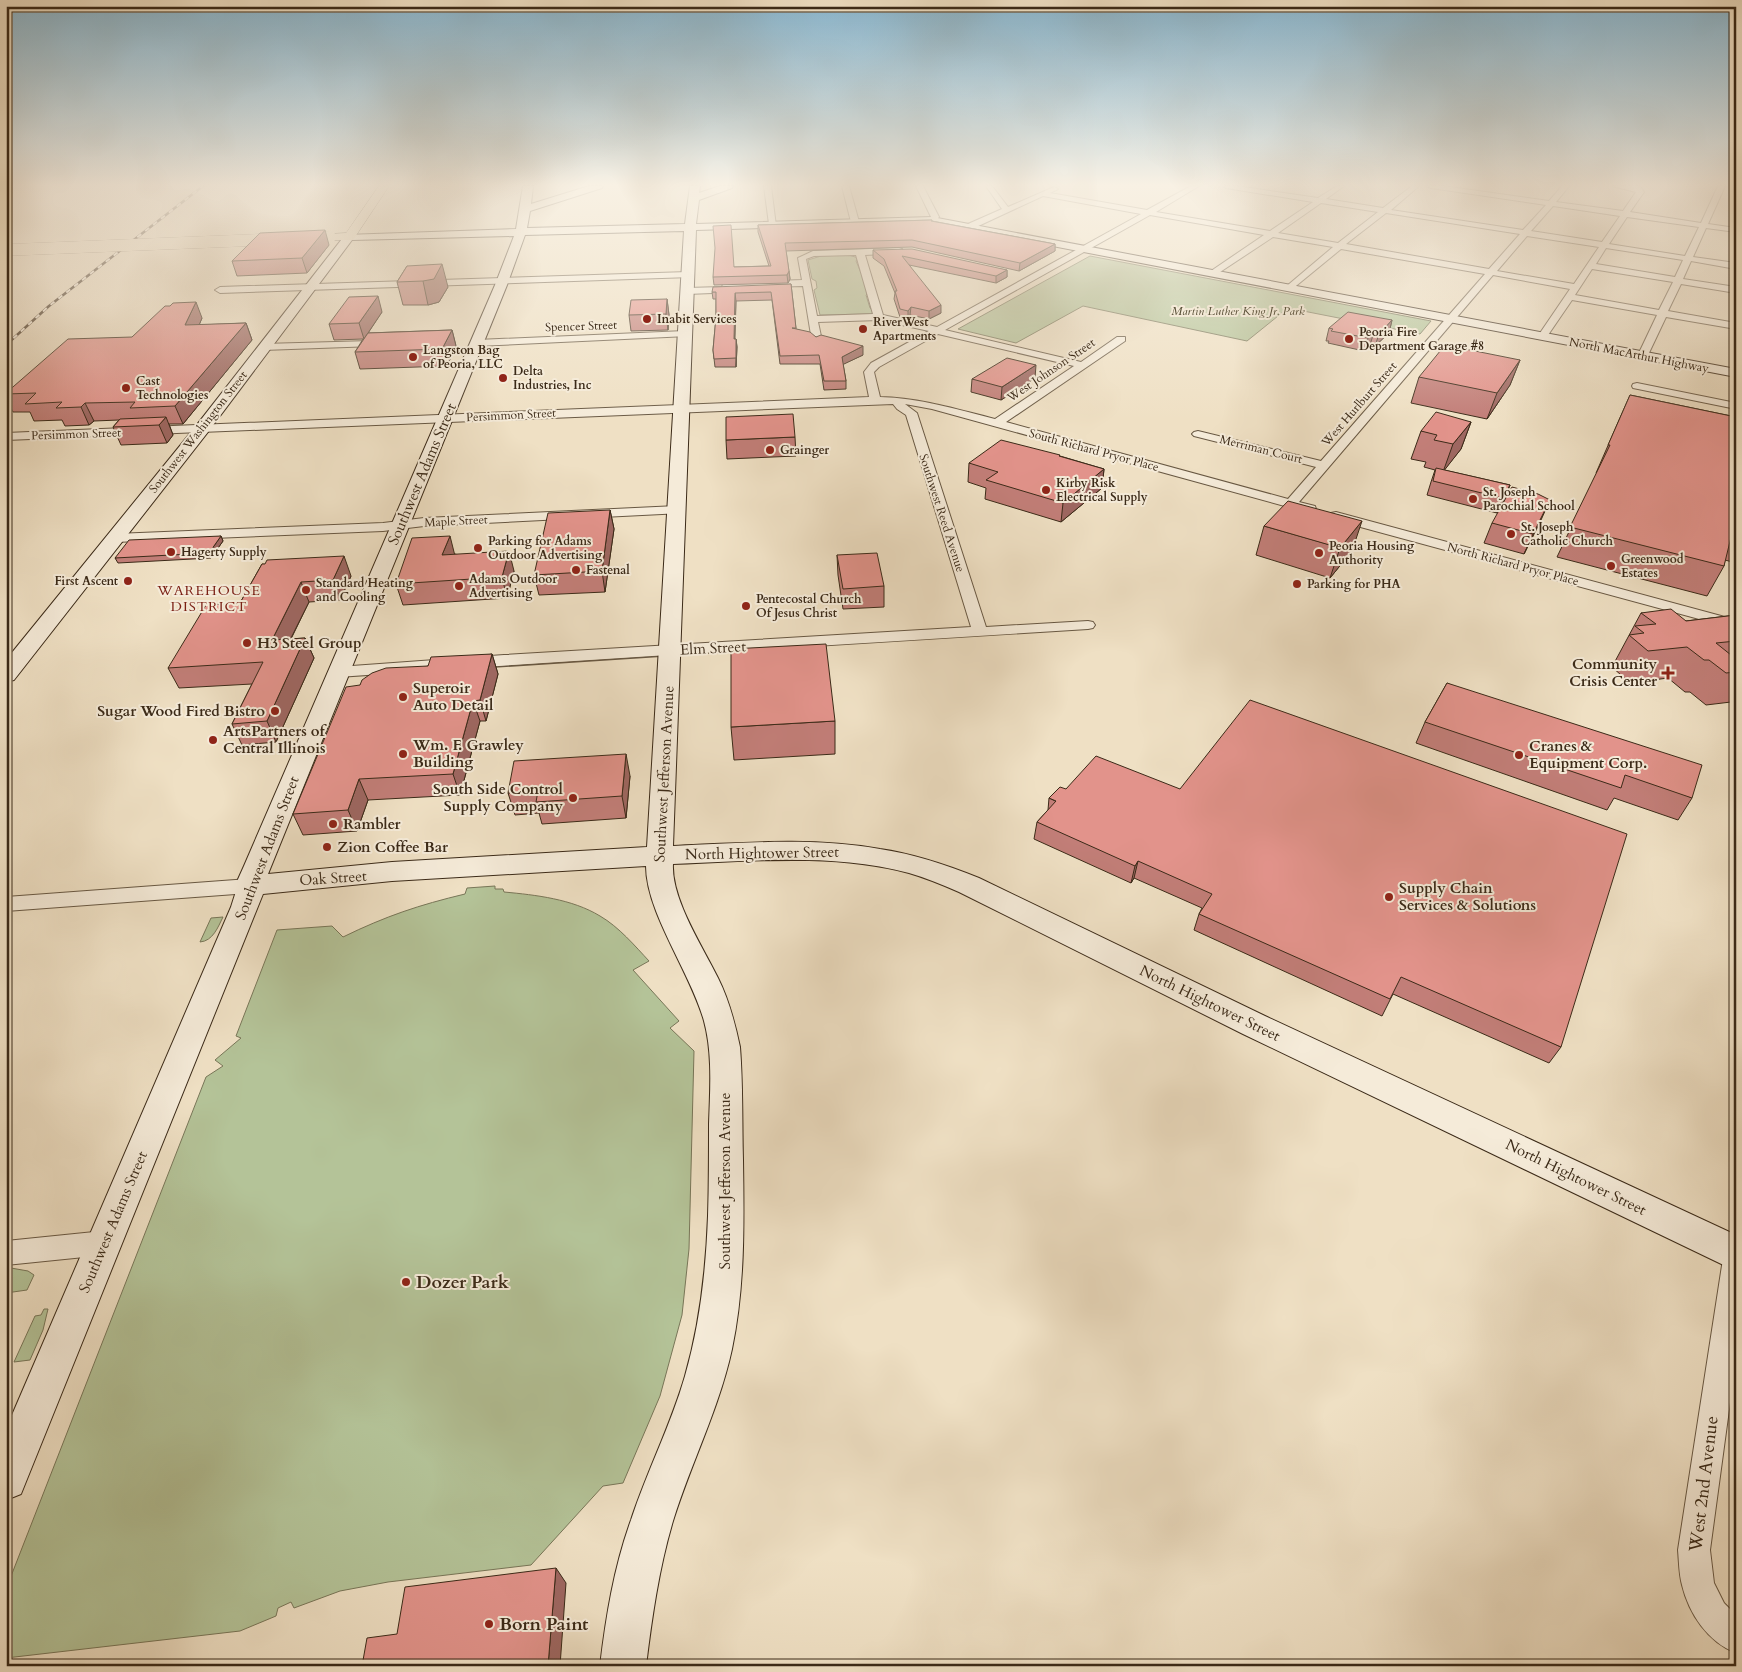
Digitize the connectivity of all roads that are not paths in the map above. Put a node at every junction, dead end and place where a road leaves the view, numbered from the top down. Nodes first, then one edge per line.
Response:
1 (329, 264) edge
2 (509, 264) edge
3 (688, 264) edge
4 (802, 264) edge
5 (863, 264) edge
6 (1057, 264) edge
7 (1168, 264) edge
8 (1227, 264) edge
9 (1318, 264) edge
10 (1444, 264) edge
11 (1498, 264) edge
12 (1686, 264) edge
13 (1590, 266) joint
14 (1491, 272) junction
15 (1214, 273) junction
16 (1017, 275) dead end
17 (1032, 278) junction
18 (1679, 280) junction
19 (502, 281) junction
20 (687, 284) junction
21 (806, 285) junction
22 (1576, 287) junction
23 (311, 288) junction
24 (1291, 288) junction
25 (220, 290) dead end
26 (1736, 290) edge
27 (1570, 297) junction
28 (1664, 313) junction
29 (879, 317) junction
30 (1451, 318) junction
31 (813, 319) junction
32 (1736, 326) edge
33 (938, 330) junction
34 (685, 334) junction
35 (1543, 336) junction
36 (1121, 340) dead end
37 (817, 341) edge
38 (477, 343) junction
39 (371, 344) edge
40 (263, 347) junction
41 (1643, 355) junction
42 (1082, 365) junction
43 (1736, 373) edge
44 (1637, 386) dead end
45 (875, 400) junction
46 (896, 400) junction
47 (1736, 406) edge
48 (680, 408) junction
49 (446, 418) junction
50 (997, 423) junction
51 (202, 428) junction
52 (1198, 434) dead end
53 (6, 437) edge
54 (1324, 465) junction
55 (1291, 503) junction
56 (677, 510) junction
57 (401, 524) junction
58 (116, 538) junction
59 (1088, 625) dead end
60 (1736, 625) edge
61 (980, 632) junction
62 (671, 650) junction
63 (338, 672) junction
64 (6, 675) edge
65 (659, 855) junction
66 (250, 886) junction
67 (6, 904) edge
68 (104, 1243) junction
69 (6, 1253) edge
70 (1736, 1254) edge
71 (1736, 1259) edge
72 (6, 1479) edge
73 (1736, 1637) edge
74 (623, 1666) edge

1 - 23 main road, Southwest Washington Street
2 - 19 main road, Southwest Adams Street
3 - 20 main road, Southwest Jefferson Avenue
4 - 21 street
5 - 29 street
6 - 17 street
7 - 15 main road
8 - 15 street
9 - 24 street
10 - 14 street
11 - 14 street, West Hurlburt Street
12 - 18 street
13 - 18 street
13 - 22 street
14 - 22 street
14 - 30 street, West Hurlburt Street
15 - 24 main road, North MacArthur Highway
16 - 17 street
17 - 33 street
18 - 26 street
18 - 28 street
19 - 20 street
19 - 23 street
19 - 38 main road, Southwest Adams Street
20 - 21 street
20 - 34 main road, Southwest Jefferson Avenue
21 - 31 street
22 - 27 street
23 - 25 street
23 - 40 main road, Southwest Washington Street
24 - 30 main road, North MacArthur Highway
27 - 28 street
27 - 35 street
28 - 32 street
28 - 41 street
29 - 31 street
29 - 33 street
30 - 35 main road, North MacArthur Highway
30 - 54 street, West Hurlburt Street
31 - 37 street
33 - 42 street
33 - 45 street
34 - 38 street, Spencer Street
34 - 48 main road, Southwest Jefferson Avenue
35 - 41 main road, North MacArthur Highway
36 - 42 street, West Johnson Street
38 - 49 main road, Southwest Adams Street
39 - 40 street
40 - 51 main road, Southwest Washington Street
41 - 43 main road, North MacArthur Highway
42 - 50 street, West Johnson Street
44 - 47 street
45 - 46 street, Persimmon Street
45 - 48 street, Persimmon Street
46 - 50 street, South Richard Pryor Place
46 - 61 street, Southwest Reed Avenue
48 - 49 street, Persimmon Street
48 - 56 main road, Southwest Jefferson Avenue
49 - 51 street, Persimmon Street
49 - 57 main road, Southwest Adams Street
50 - 55 street, South Richard Pryor Place
51 - 53 street, Persimmon Street
51 - 58 main road, Southwest Washington Street
52 - 54 street, Merriman Court
54 - 55 street, West Hurlburt Street
55 - 60 street, North Richard Pryor Place
56 - 57 street, Maple Street
56 - 62 main road, Southwest Jefferson Avenue
57 - 58 street, Maple Street
57 - 63 main road, Southwest Adams Street
58 - 64 main road, Southwest Washington Street
59 - 61 street, Elm Street
61 - 62 street, Elm Street
62 - 63 street, Elm Street
62 - 65 main road, Southwest Jefferson Avenue
63 - 66 main road, Southwest Adams Street
65 - 66 main road, Oak Street
65 - 70 main road, North Hightower Street
65 - 74 main road, Southwest Jefferson Avenue
66 - 67 street, Oak Street
66 - 68 main road, Southwest Adams Street
68 - 69 street
68 - 72 main road, Southwest Adams Street
71 - 73 street, West 2nd Avenue

